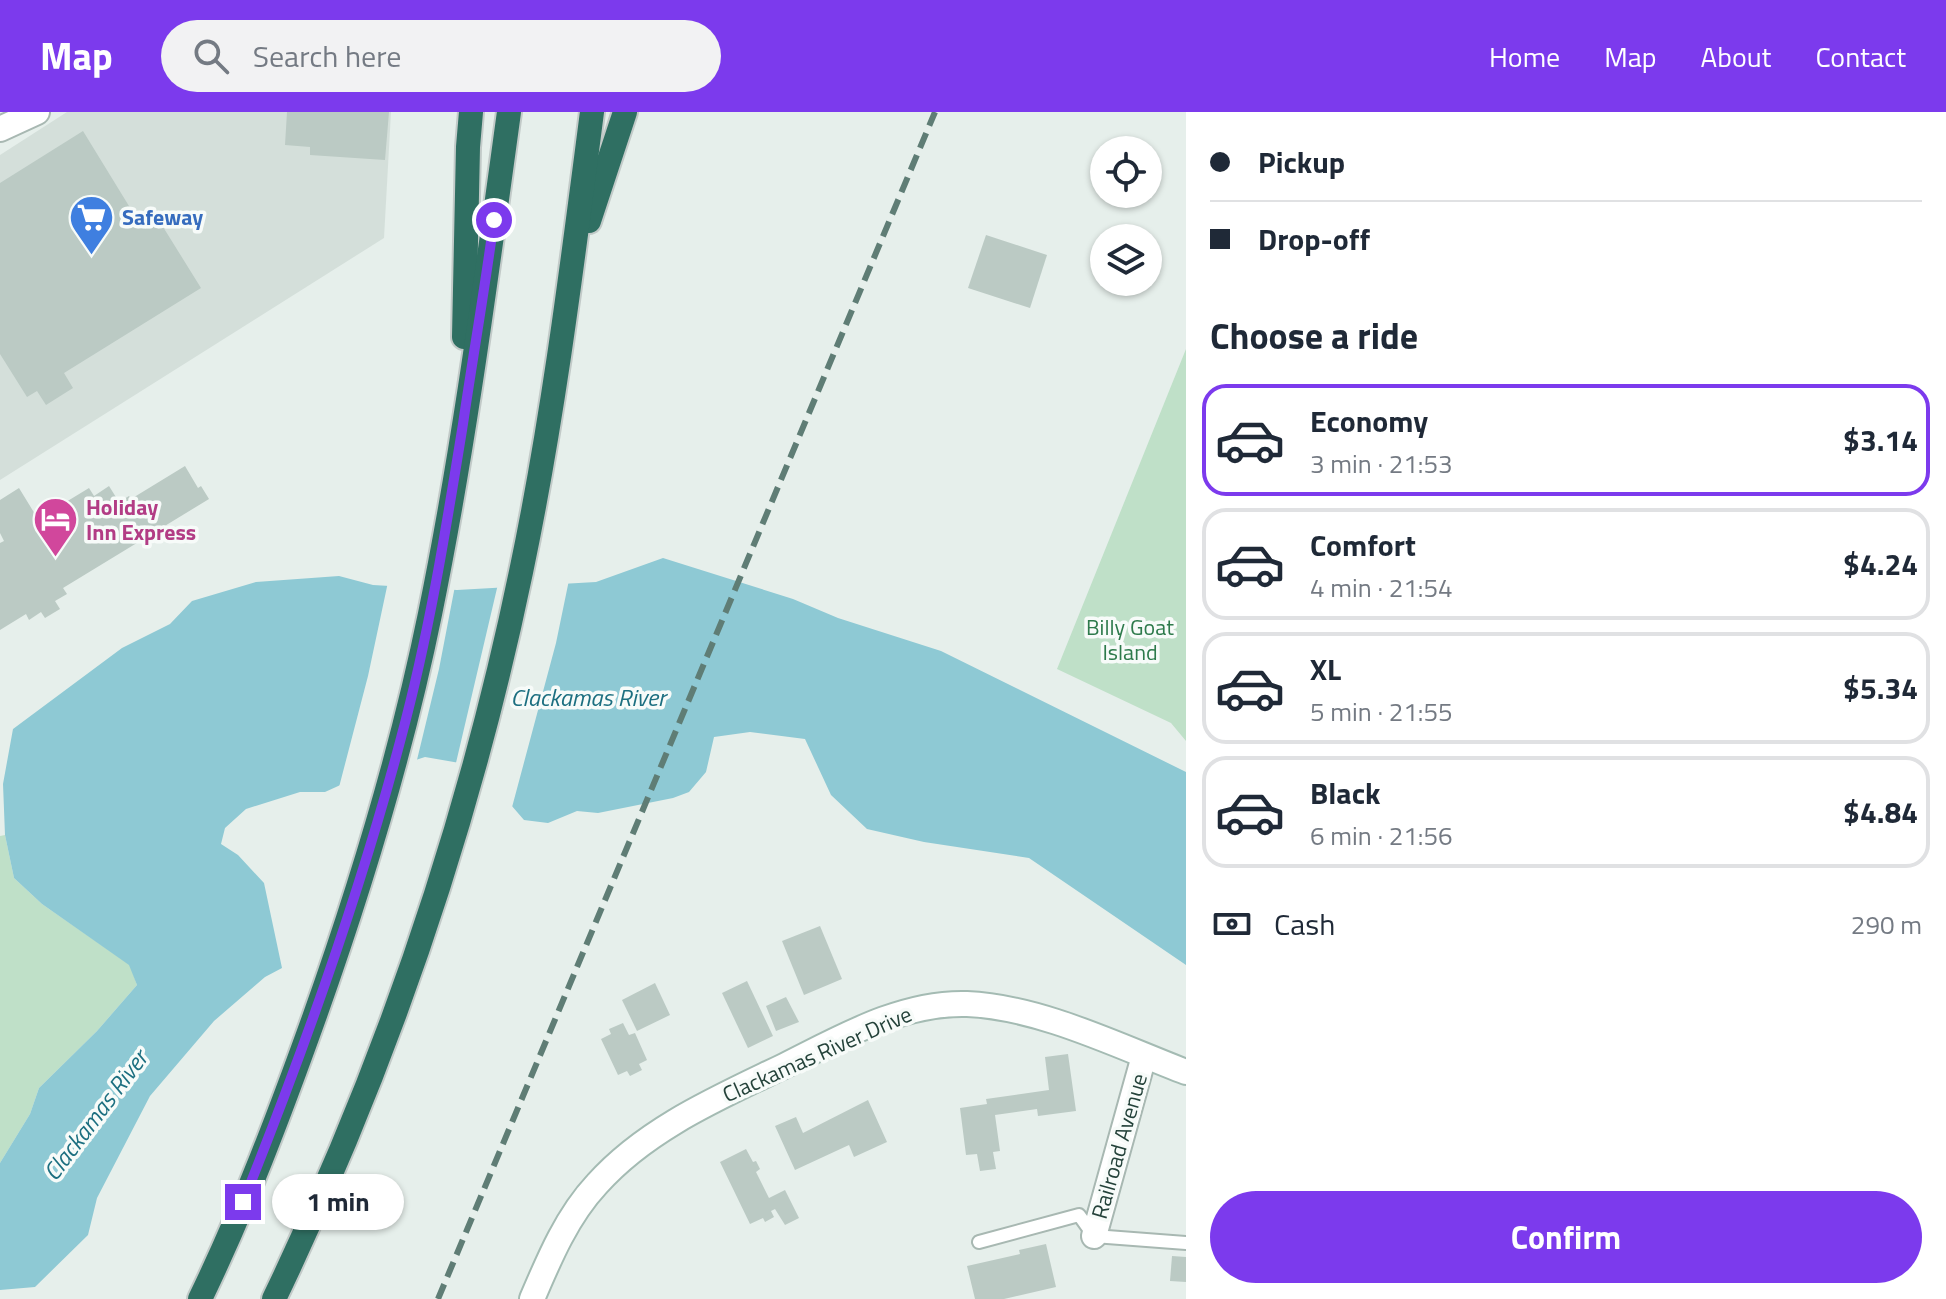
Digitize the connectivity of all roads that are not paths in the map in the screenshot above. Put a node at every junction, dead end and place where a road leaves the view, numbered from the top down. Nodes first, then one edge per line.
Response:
1 (37, 112) edge
2 (471, 112) edge
3 (509, 112) edge
4 (592, 112) edge
5 (625, 112) edge
6 (2, 124) edge
7 (570, 280) junction
8 (462, 429) junction
9 (1144, 1056) junction
10 (1186, 1072) edge
11 (1094, 1236) junction
12 (979, 1242) dead end
13 (1186, 1243) edge
14 (200, 1299) edge
15 (274, 1299) edge
16 (532, 1299) edge

1 - 6 main road
2 - 8 highway
3 - 8 highway
4 - 7 highway
5 - 7 highway
7 - 15 highway
8 - 14 highway
9 - 10 main road, Clackamas River Drive
9 - 11 main road, Railroad Avenue
9 - 16 main road, Clackamas River Drive
11 - 12 lane
11 - 13 lane

